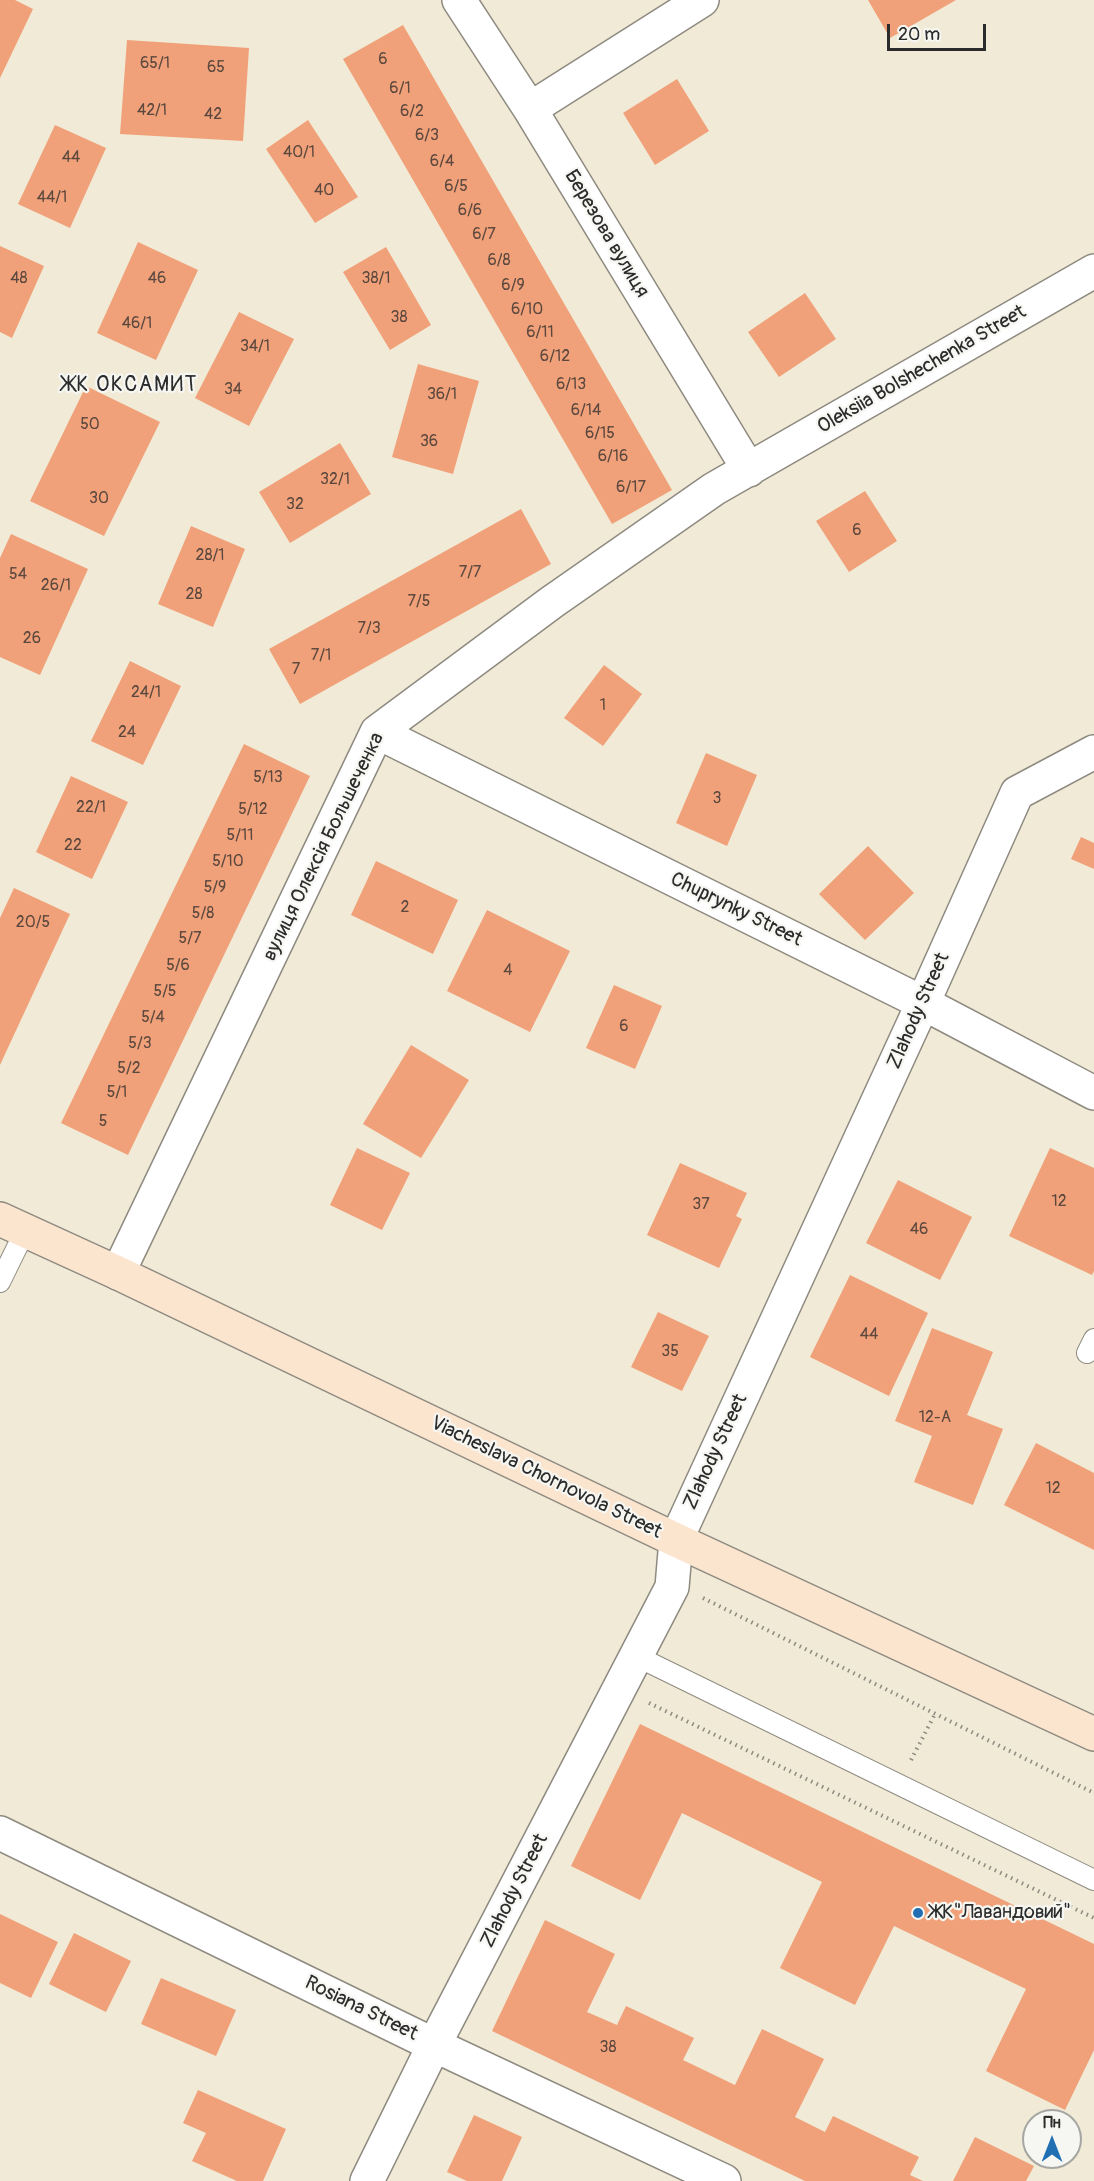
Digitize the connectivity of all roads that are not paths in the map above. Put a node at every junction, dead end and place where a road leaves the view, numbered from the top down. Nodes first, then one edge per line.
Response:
1 (459, 0) edge
2 (702, 0) edge
3 (530, 109) junction
4 (1094, 271) edge
5 (749, 470) junction
6 (377, 732) junction
7 (1094, 752) edge
8 (924, 1003) junction
9 (1094, 1093) edge
10 (13, 1225) edge
11 (118, 1273) junction
12 (0, 1282) edge
13 (676, 1540) junction
14 (636, 1656) junction
15 (1094, 1734) edge
16 (0, 1833) edge
17 (1094, 1880) edge
18 (434, 2045) junction
19 (367, 2181) edge
20 (724, 2181) edge

1 - 3 street, Березова вулиця
2 - 3 street
3 - 5 street, Березова вулиця
4 - 5 street, Oleksiia Bolshechenka Street
5 - 6 street, вулиця Олексія Большеченка
6 - 8 street, Chuprynky Street
6 - 11 street, вулиця Олексія Большеченка
7 - 8 street, Zlahody Street
8 - 9 street, Chuprynky Street
8 - 13 street, Zlahody Street
10 - 11 street, Viacheslava Chornovola Street
10 - 12 lane
11 - 13 street, Viacheslava Chornovola Street
13 - 14 street, Zlahody Street
13 - 15 street, Viacheslava Chornovola Street
14 - 17 lane
14 - 18 street, Zlahody Street
16 - 18 street, Rosiana Street
18 - 19 street, Zlahody Street
18 - 20 street, Rosiana Street

